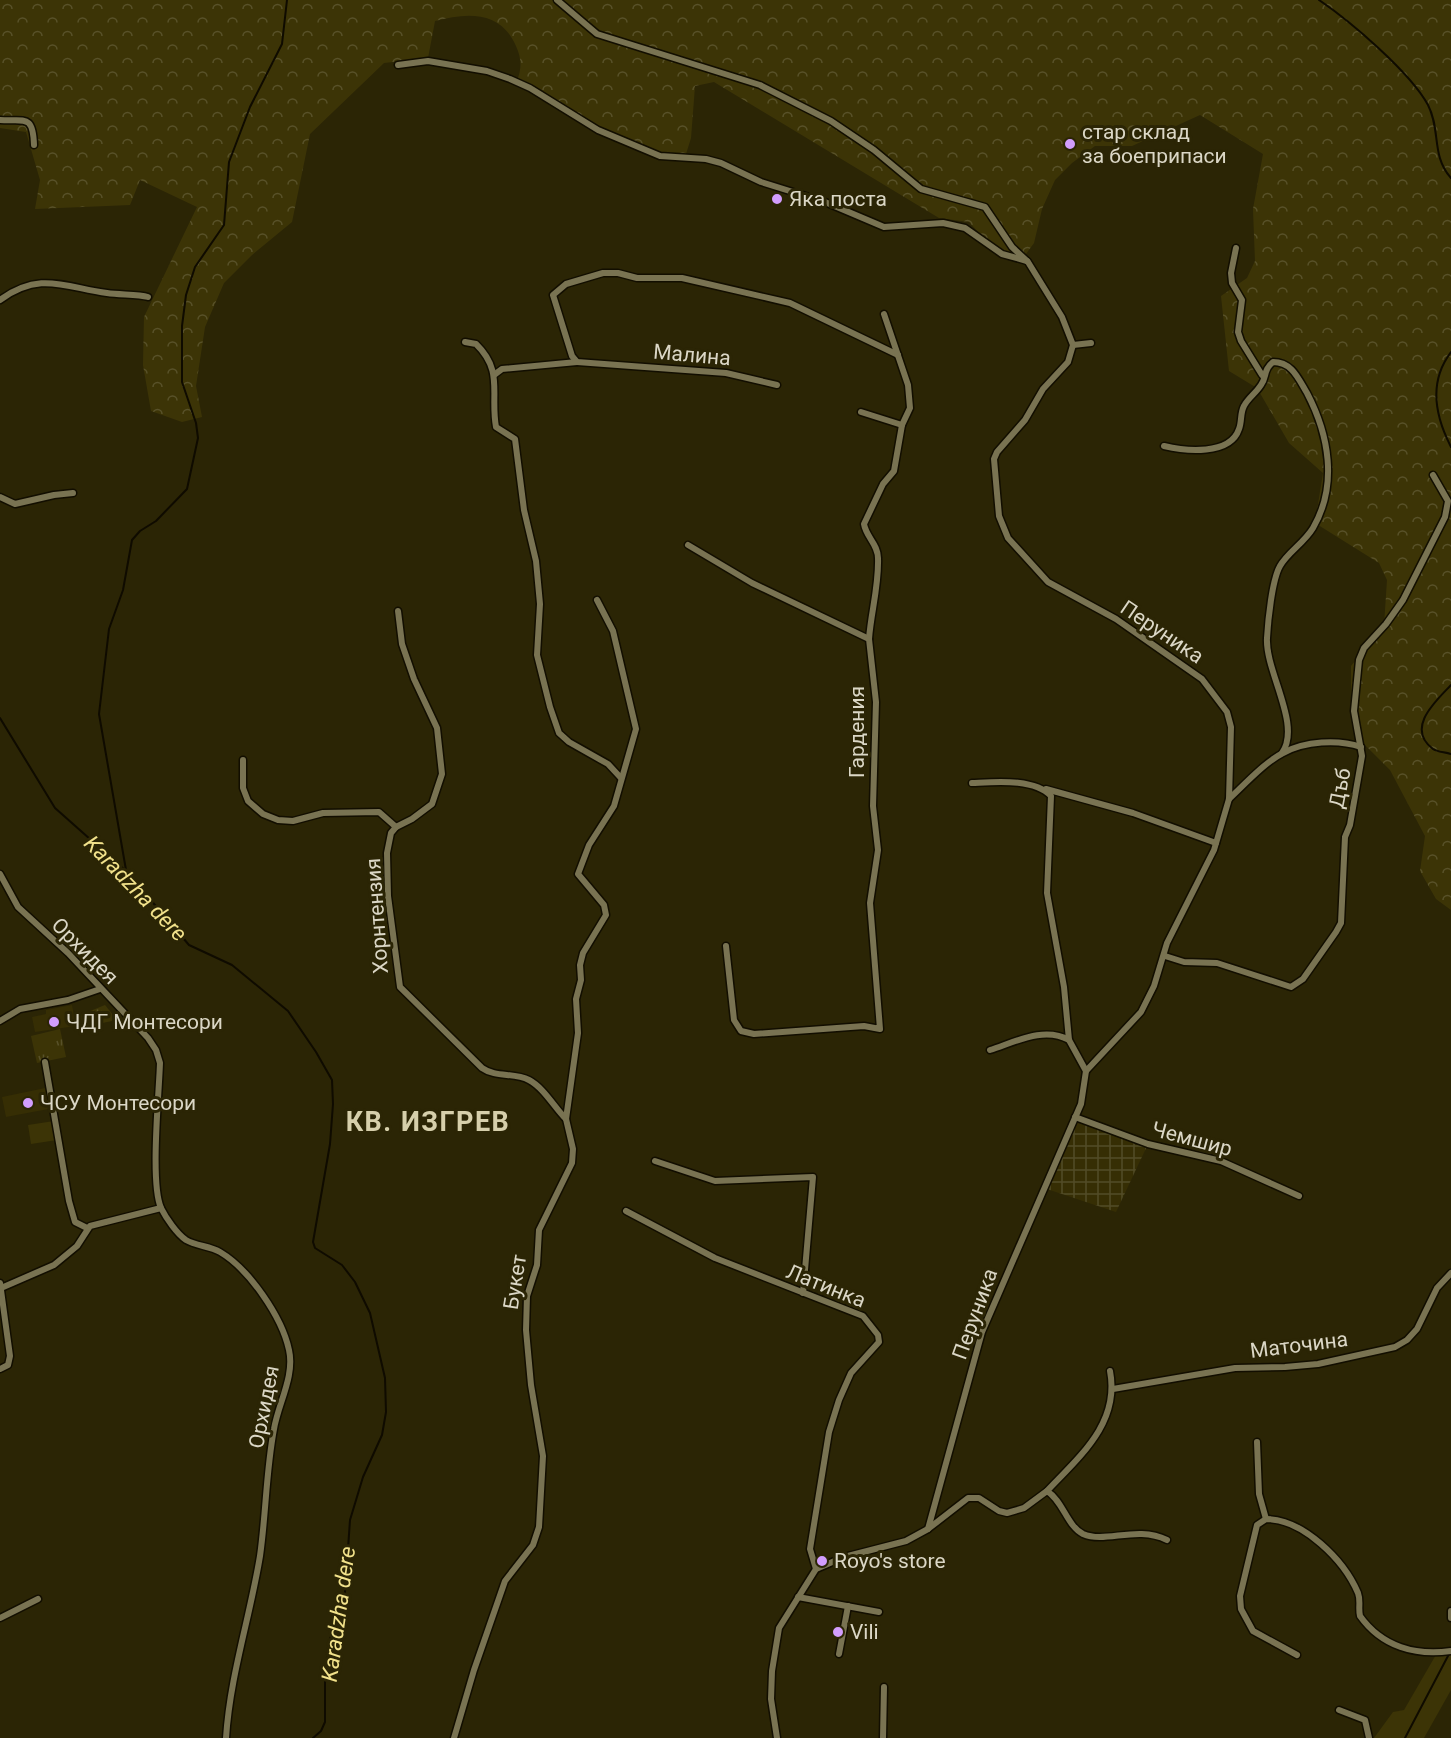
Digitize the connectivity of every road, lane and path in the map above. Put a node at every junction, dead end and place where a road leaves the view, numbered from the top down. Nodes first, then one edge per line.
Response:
1 (557, 0) edge
2 (398, 65) dead end
3 (0, 120) edge
4 (34, 144) dead end
5 (1236, 248) dead end
6 (1028, 262) junction
7 (148, 297) dead end
8 (0, 300) edge
9 (884, 314) dead end
10 (465, 342) dead end
11 (1091, 343) dead end
12 (1072, 345) junction
13 (898, 355) junction
14 (577, 362) junction
15 (494, 375) junction
16 (1263, 375) junction
17 (777, 385) dead end
18 (861, 412) dead end
19 (903, 425) junction
20 (1164, 446) dead end
21 (1433, 476) dead end
22 (73, 494) dead end
23 (0, 497) edge
24 (688, 545) dead end
25 (597, 600) dead end
26 (398, 611) dead end
27 (869, 639) junction
28 (1361, 747) junction
29 (1282, 753) junction
30 (243, 760) dead end
31 (621, 777) junction
32 (972, 783) dead end
33 (1045, 789) junction
34 (1228, 798) junction
35 (396, 827) junction
36 (1216, 843) junction
37 (0, 874) edge
38 (726, 946) dead end
39 (1165, 956) junction
40 (100, 989) junction
41 (0, 1021) edge
42 (1069, 1040) junction
43 (990, 1050) dead end
44 (45, 1062) dead end
45 (1086, 1071) junction
46 (1075, 1117) junction
47 (566, 1119) junction
48 (655, 1161) dead end
49 (1299, 1196) dead end
50 (161, 1208) junction
51 (626, 1211) dead end
52 (87, 1228) junction
53 (1451, 1273) edge
54 (0, 1283) edge
55 (1, 1287) edge
56 (803, 1293) junction
57 (0, 1369) edge
58 (1110, 1371) dead end
59 (1113, 1389) junction
60 (1257, 1442) dead end
61 (1047, 1491) junction
62 (1266, 1519) junction
63 (928, 1529) junction
64 (1167, 1540) dead end
65 (816, 1569) junction
66 (798, 1597) junction
67 (38, 1599) dead end
68 (848, 1606) junction
69 (1451, 1611) edge
70 (879, 1612) dead end
71 (0, 1618) edge
72 (1451, 1618) edge
73 (1451, 1651) edge
74 (839, 1654) dead end
75 (1298, 1655) dead end
76 (884, 1687) dead end
77 (1339, 1710) dead end
78 (229, 1737) edge
79 (454, 1738) edge
80 (777, 1738) edge
81 (883, 1738) edge
82 (1369, 1738) edge

1 - 6 street
2 - 6 street
3 - 4 street
5 - 16 street
6 - 12 street
7 - 8 street
9 - 13 street
10 - 15 street
11 - 12 street
12 - 34 street, Перуника
13 - 14 street
13 - 19 street
14 - 15 street
14 - 17 street, Малина
15 - 31 street
16 - 20 street
16 - 29 street
18 - 19 street
19 - 27 street, Гардения
21 - 28 street, Дъб
22 - 23 street
24 - 27 street
25 - 31 street
26 - 35 street
27 - 38 street, Гардения
28 - 29 street
28 - 39 street, Дъб
29 - 34 street
30 - 35 street
31 - 47 street, Букет
32 - 33 street
33 - 36 street
33 - 42 street
34 - 36 street, Перуника
35 - 47 street, Хорнтензия
36 - 39 street, Перуника
37 - 40 street, Орхидея
39 - 45 street, Перуника
40 - 41 street
40 - 50 street, Орхидея
42 - 43 street
42 - 45 street
44 - 52 street
45 - 46 street, Перуника
46 - 49 street, Чемшир
46 - 63 street, Перуника
47 - 79 street, Букет
48 - 56 street
50 - 52 street
50 - 78 street, Орхидея
51 - 56 street, Латинка
52 - 55 street
53 - 59 street, Маточина
54 - 55 street
55 - 57 street
56 - 65 street, Латинка
58 - 59 street
59 - 61 street
60 - 62 street
61 - 63 street
61 - 64 street
62 - 73 street
62 - 75 street
63 - 65 street
65 - 66 street
66 - 68 street
66 - 80 street
67 - 71 street
68 - 70 street
68 - 74 street
69 - 72 street
76 - 81 street
77 - 82 street

